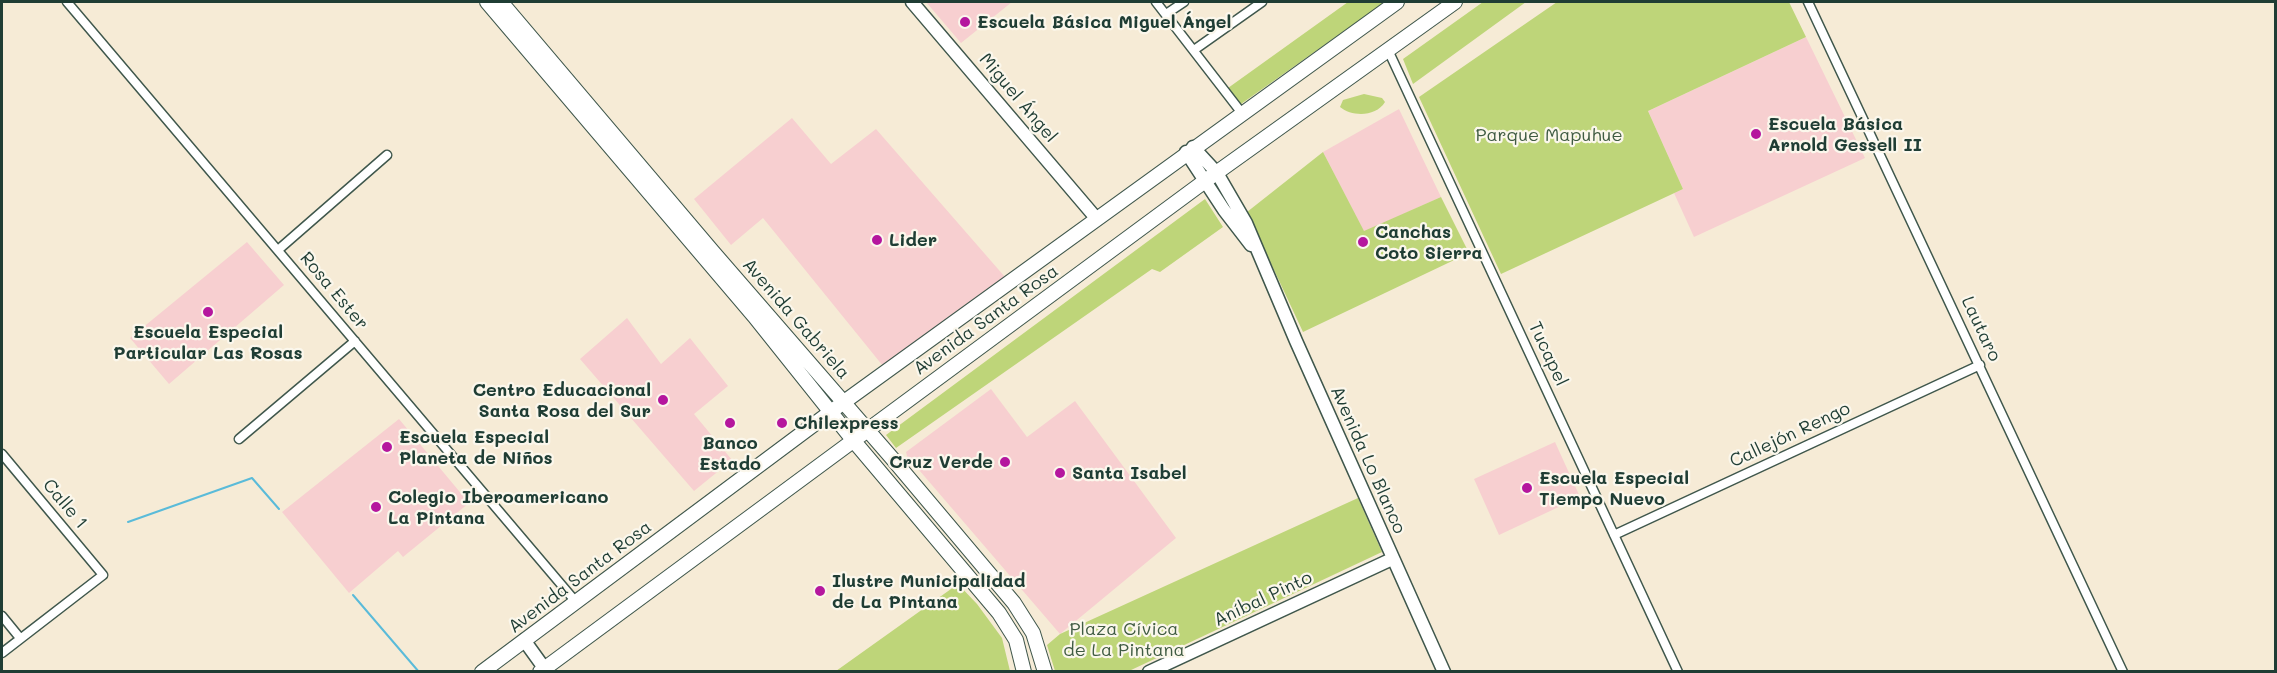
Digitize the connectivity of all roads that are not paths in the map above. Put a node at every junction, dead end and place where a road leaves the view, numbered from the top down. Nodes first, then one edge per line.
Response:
1 (67, 2) edge
2 (487, 2) edge
3 (501, 2) edge
4 (912, 2) edge
5 (1156, 2) edge
6 (1184, 2) edge
7 (1262, 2) edge
8 (1396, 2) edge
9 (1455, 2) edge
10 (1809, 2) edge
11 (1166, 14) junction
12 (1194, 50) junction
13 (1388, 50) junction
14 (1241, 112) junction
15 (1190, 150) junction
16 (387, 155) dead end
17 (1211, 177) junction
18 (1096, 218) junction
19 (278, 250) junction
20 (355, 341) junction
21 (1980, 365) junction
22 (844, 402) junction
23 (832, 412) junction
24 (867, 429) junction
25 (239, 438) dead end
26 (853, 440) junction
27 (2, 454) edge
28 (1614, 535) junction
29 (1392, 559) junction
30 (576, 602) junction
31 (2, 616) edge
32 (20, 638) junction
33 (524, 640) junction
34 (2, 653) edge
35 (544, 670) edge
36 (482, 672) edge
37 (1024, 672) edge
38 (1045, 672) edge
39 (1149, 672) edge
40 (1444, 672) edge
41 (1678, 672) edge
42 (2123, 672) edge

1 - 19 street, Rosa Ester
2 - 23 main road, Avenida Gabriela
3 - 22 main road, Avenida Gabriela
4 - 18 main road, Miguel Ángel
5 - 11 street
6 - 11 street
7 - 12 street
8 - 14 main road, Avenida Santa Rosa
9 - 13 main road, Avenida Santa Rosa
10 - 21 street, Lautaro
11 - 12 street
12 - 14 street
13 - 17 main road, Avenida Santa Rosa
13 - 28 street, Tucapel
14 - 15 main road, Avenida Santa Rosa
15 - 17 main road, Avenida Lo Blanco
15 - 18 main road, Avenida Santa Rosa
16 - 19 street
17 - 24 main road, Avenida Santa Rosa
17 - 29 main road, Avenida Lo Blanco
18 - 22 main road, Avenida Santa Rosa
19 - 20 street, Rosa Ester
20 - 25 street
20 - 30 street, Rosa Ester
21 - 28 street, Callejón Rengo
21 - 42 street, Lautaro
22 - 23 main road, Avenida Santa Rosa
22 - 24 main road, Avenida Gabriela
23 - 26 main road, Avenida Gabriela
23 - 30 main road, Avenida Santa Rosa
24 - 26 main road, Avenida Santa Rosa
24 - 38 main road, Avenida Gabriela
26 - 35 main road, Avenida Santa Rosa
26 - 37 main road, Avenida Gabriela
27 - 32 street, Calle 1
28 - 41 street, Tucapel
29 - 39 main road, Aníbal Pinto
29 - 40 main road, Avenida Lo Blanco
30 - 33 main road, Avenida Santa Rosa
31 - 32 street
32 - 34 street
33 - 35 main road
33 - 36 main road, Avenida Santa Rosa

